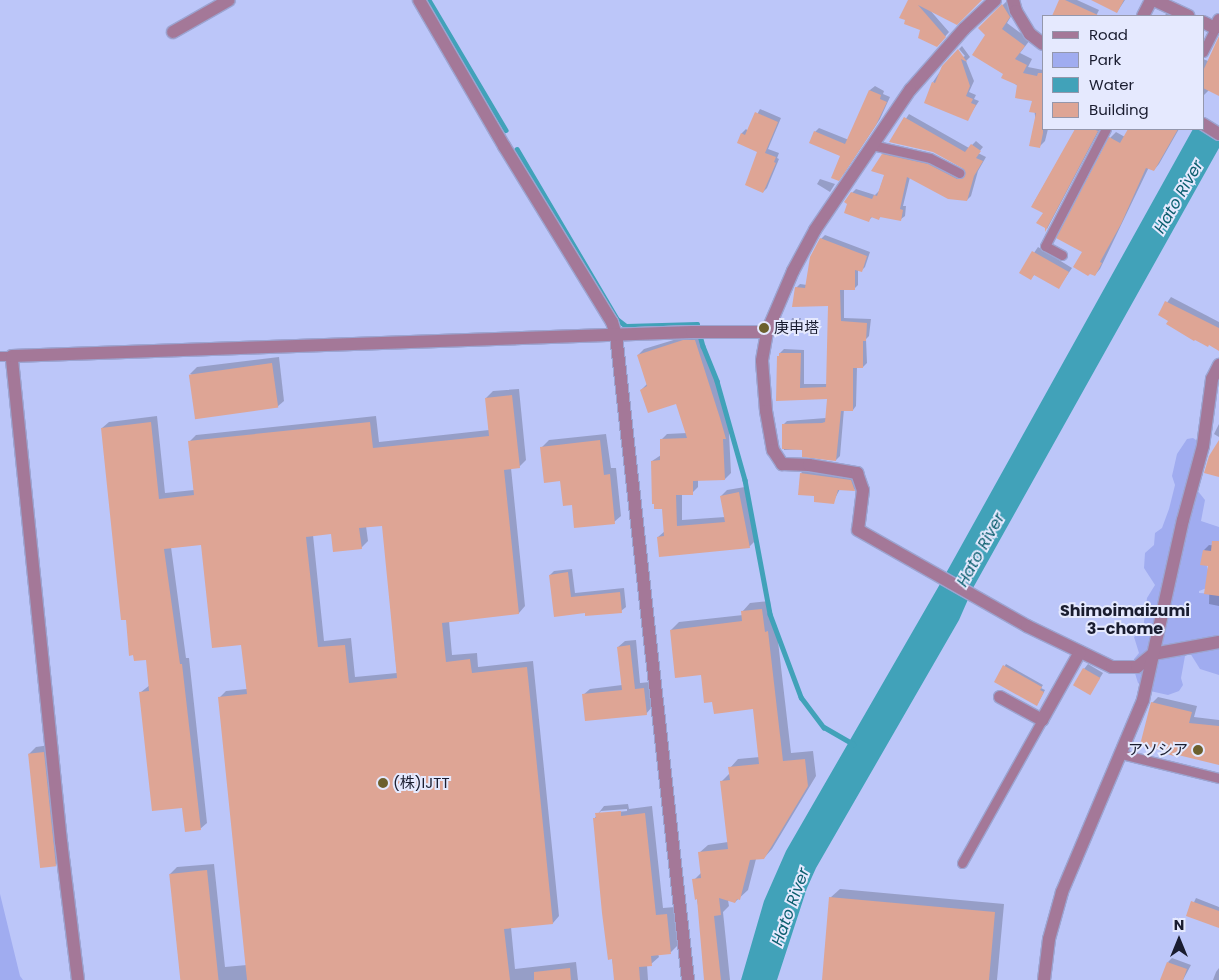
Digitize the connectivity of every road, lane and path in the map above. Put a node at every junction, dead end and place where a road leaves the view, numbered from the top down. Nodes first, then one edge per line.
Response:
1 (229, 0) edge
2 (419, 0) edge
3 (995, 0) edge
4 (1013, 0) edge
5 (1153, 0) edge
6 (1144, 15) edge
7 (1187, 15) edge
8 (1204, 22) edge
9 (1217, 24) edge
10 (173, 32) dead end
11 (1042, 43) edge
12 (1204, 50) edge
13 (1204, 125) edge
14 (1105, 130) edge
15 (1219, 134) edge
16 (872, 145) junction
17 (958, 173) dead end
18 (1062, 255) dead end
19 (766, 332) junction
20 (616, 335) junction
21 (6, 356) edge
22 (1219, 365) edge
23 (1219, 642) edge
24 (1080, 652) junction
25 (1153, 654) junction
26 (1000, 697) dead end
27 (1042, 720) junction
28 (1121, 754) junction
29 (1219, 778) edge
30 (962, 863) dead end
31 (78, 980) edge
32 (688, 980) edge
33 (1044, 980) edge

1 - 10 street
2 - 20 street
3 - 16 street
4 - 11 street
5 - 6 street
5 - 7 street
8 - 9 street
9 - 12 lane
13 - 15 street
14 - 18 lane
16 - 17 lane
16 - 19 street
19 - 20 street
19 - 24 street
20 - 21 street
20 - 32 street
21 - 31 street
22 - 25 street
23 - 25 street
24 - 25 street
24 - 27 street
25 - 28 street
26 - 27 street
27 - 30 lane
28 - 29 lane
28 - 33 street

